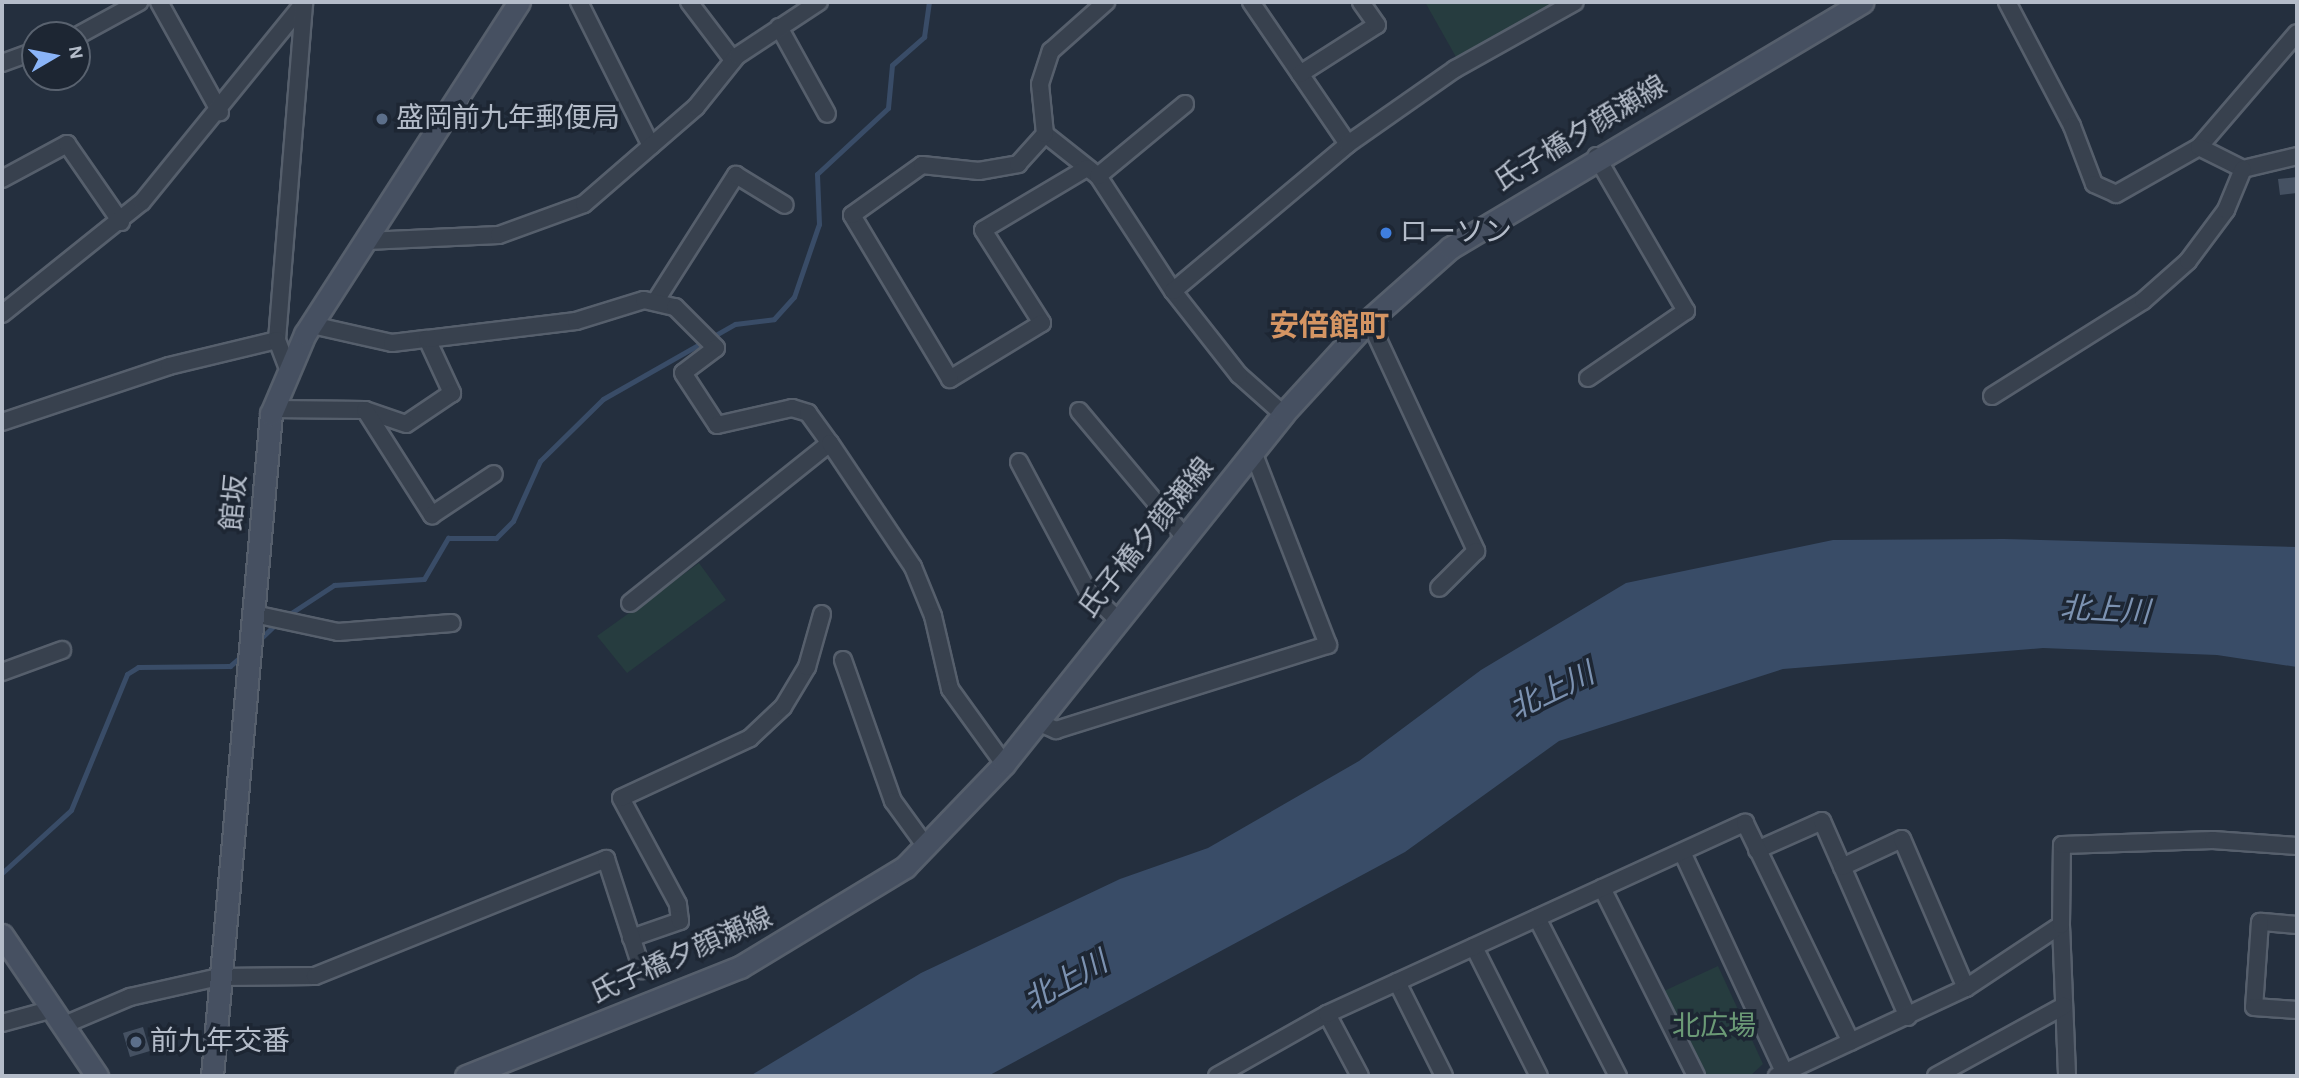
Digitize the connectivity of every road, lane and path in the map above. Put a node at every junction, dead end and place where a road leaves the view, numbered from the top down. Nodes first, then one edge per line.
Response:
1 (139, 2) edge
2 (159, 2) edge
3 (304, 2) edge
4 (519, 2) edge
5 (579, 2) edge
6 (689, 2) edge
7 (816, 2) edge
8 (1106, 2) edge
9 (1251, 2) edge
10 (1361, 2) edge
11 (1574, 2) edge
12 (1862, 2) edge
13 (2007, 2) edge
14 (779, 27) junction
15 (91, 28) edge
16 (2297, 33) edge
17 (21, 56) edge
18 (733, 60) junction
19 (2, 63) edge
20 (1300, 74) junction
21 (1185, 104) dead end
22 (220, 112) junction
23 (827, 114) dead end
24 (1045, 134) junction
25 (1348, 144) junction
26 (651, 146) junction
27 (2199, 148) junction
28 (1596, 156) junction
29 (2297, 156) edge
30 (2243, 169) junction
31 (1093, 172) junction
32 (2, 179) edge
33 (785, 205) dead end
34 (121, 222) junction
35 (366, 241) junction
36 (1173, 291) junction
37 (655, 302) junction
38 (2, 314) edge
39 (1369, 320) junction
40 (312, 325) junction
41 (427, 339) junction
42 (277, 340) junction
43 (289, 371) junction
44 (1588, 378) dead end
45 (1992, 396) dead end
46 (273, 409) junction
47 (365, 410) junction
48 (1079, 411) dead end
49 (1283, 414) junction
50 (2, 422) edge
51 (830, 443) junction
52 (1253, 452) junction
53 (1019, 462) dead end
54 (494, 474) dead end
55 (1184, 536) junction
56 (1439, 588) dead end
57 (631, 603) dead end
58 (822, 614) dead end
59 (1117, 619) junction
60 (452, 623) dead end
61 (253, 624) junction
62 (62, 650) dead end
63 (843, 660) dead end
64 (2, 671) edge
65 (1037, 722) junction
66 (1004, 764) junction
67 (2297, 846) edge
68 (927, 848) junction
69 (1758, 850) junction
70 (1682, 852) junction
71 (1842, 867) junction
72 (1602, 888) junction
73 (1538, 918) junction
74 (2061, 925) junction
75 (2297, 925) edge
76 (2, 935) edge
77 (631, 938) junction
78 (1474, 947) junction
79 (642, 970) dead end
80 (219, 977) junction
81 (1397, 982) junction
82 (1966, 988) junction
83 (2064, 1006) junction
84 (2297, 1010) edge
85 (1327, 1014) junction
86 (59, 1017) junction
87 (1908, 1017) junction
88 (2, 1023) edge
89 (1851, 1042) junction
90 (1245, 1070) edge
91 (1782, 1075) edge
92 (97, 1076) edge
93 (212, 1076) edge
94 (466, 1076) edge
95 (1217, 1076) edge
96 (1360, 1076) edge
97 (1444, 1076) edge
98 (1539, 1076) edge
99 (1618, 1076) edge
100 (1696, 1076) edge
101 (1937, 1076) edge
102 (2067, 1076) edge

1 - 15 street
2 - 22 street
3 - 22 street
3 - 42 street
4 - 35 main road, 館坂
5 - 26 street
6 - 18 street
7 - 14 street
8 - 24 street
9 - 20 street
10 - 20 street
11 - 25 street
12 - 28 main road, 氏子橋夕顔瀬線
13 - 27 street
14 - 18 street
14 - 23 street
16 - 27 street
17 - 19 street
18 - 26 street
20 - 25 street
21 - 31 street
22 - 34 street
24 - 31 street
24 - 31 street
25 - 36 street
26 - 35 street
27 - 30 street
28 - 39 main road, 氏子橋夕顔瀬線
28 - 44 street
29 - 30 street
30 - 45 street
31 - 36 street
32 - 34 street
33 - 37 street
34 - 38 street
35 - 40 main road, 館坂
36 - 49 street
37 - 41 street
37 - 51 street
39 - 49 main road, 氏子橋夕顔瀬線
39 - 56 street
40 - 41 street
40 - 43 main road, 館坂
41 - 47 street
42 - 43 street
42 - 50 street
43 - 46 main road, 館坂
46 - 47 street
46 - 61 main road, 館坂
47 - 54 street
48 - 55 street
49 - 52 main road, 氏子橋夕顔瀬線
51 - 57 street
51 - 66 street
52 - 55 main road, 氏子橋夕顔瀬線
52 - 65 street
53 - 59 street
55 - 59 main road, 氏子橋夕顔瀬線
58 - 77 street
59 - 65 main road, 氏子橋夕顔瀬線
60 - 61 street
61 - 80 main road, 館坂
62 - 64 street
63 - 68 street
65 - 66 main road, 氏子橋夕顔瀬線
66 - 68 main road, 氏子橋夕顔瀬線
67 - 74 street
68 - 94 main road, 氏子橋夕顔瀬線
69 - 70 street
69 - 71 street
69 - 89 street
70 - 72 street
70 - 91 street
71 - 82 street
71 - 87 street
72 - 73 street
72 - 100 street
73 - 78 street
73 - 99 street
74 - 82 street
74 - 83 street
75 - 84 street
76 - 86 main road
77 - 79 street
77 - 80 street
78 - 81 street
78 - 98 street
80 - 86 street
80 - 93 main road, 館坂
81 - 85 street
81 - 97 street
82 - 87 street
83 - 101 street
83 - 102 street
85 - 90 street
85 - 96 street
86 - 88 street
86 - 92 main road
87 - 89 street
89 - 91 street
90 - 95 street

